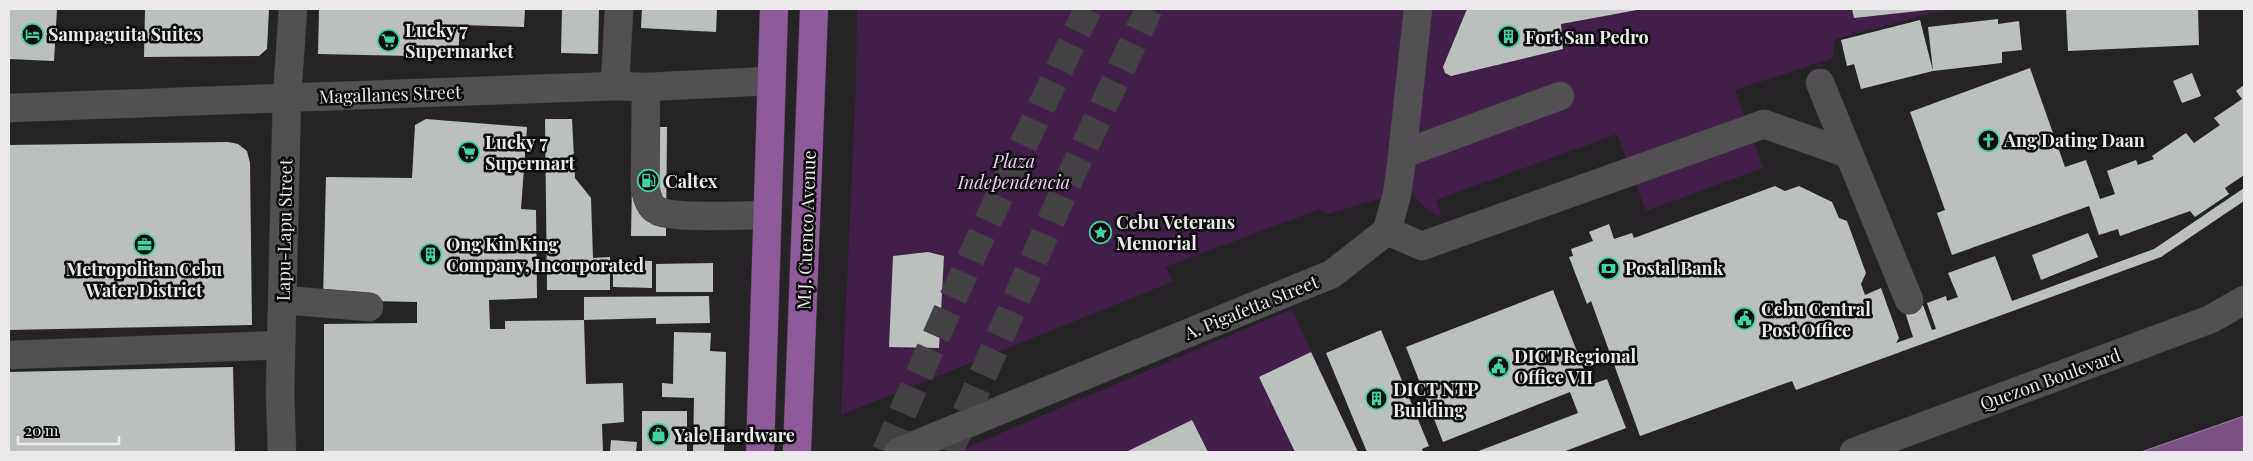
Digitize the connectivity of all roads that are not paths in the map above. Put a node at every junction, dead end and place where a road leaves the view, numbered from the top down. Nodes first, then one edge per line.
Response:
1 (293, 9) edge
2 (620, 9) edge
3 (774, 9) edge
4 (814, 9) edge
5 (1418, 9) edge
6 (771, 81) junction
7 (1820, 83) dead end
8 (615, 86) junction
9 (646, 87) junction
10 (1560, 96) dead end
11 (287, 97) junction
12 (9, 108) edge
13 (1403, 154) junction
14 (1849, 154) junction
15 (767, 215) junction
16 (1387, 231) junction
17 (283, 300) junction
18 (1909, 300) dead end
19 (2244, 300) edge
20 (369, 307) dead end
21 (281, 345) junction
22 (9, 355) edge
23 (282, 452) edge
24 (760, 452) edge
25 (798, 452) edge
26 (898, 452) edge
27 (1854, 452) edge

1 - 11 street, Lapu-Lapu Street
2 - 8 street
3 - 6 main road
4 - 25 main road, M.J. Cuenco Avenue
5 - 13 street
6 - 9 street, Magallanes Street
6 - 15 main road
7 - 14 street
8 - 9 street, Magallanes Street
8 - 11 street, Magallanes Street
9 - 15 street
10 - 13 street
11 - 12 street, Magallanes Street
11 - 17 street, Lapu-Lapu Street
13 - 16 street
14 - 16 street
14 - 18 street
15 - 24 main road
16 - 26 street, A. Pigafetta Street
17 - 20 street
17 - 21 street, Lapu-Lapu Street
19 - 27 street, Quezon Boulevard
21 - 22 street
21 - 23 street, Lapu-Lapu Street

